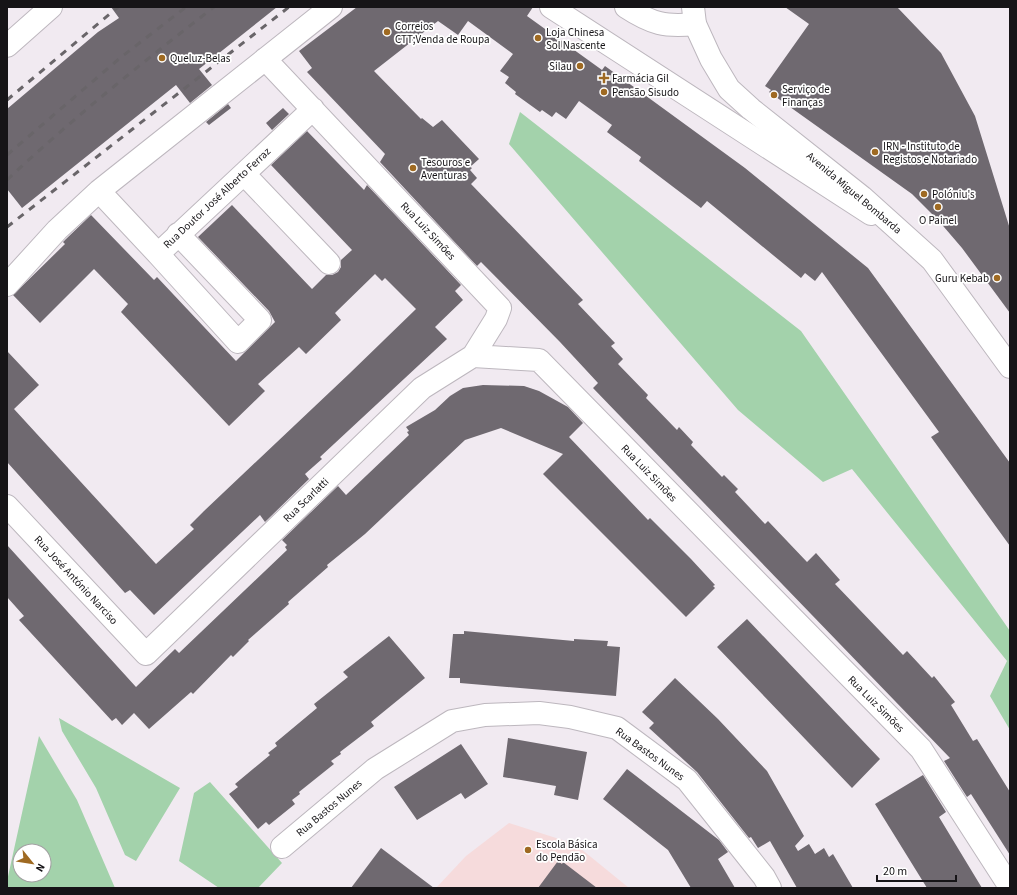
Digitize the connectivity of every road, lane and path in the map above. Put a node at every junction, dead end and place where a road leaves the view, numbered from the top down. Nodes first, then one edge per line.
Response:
1 (52, 7) edge
2 (331, 7) edge
3 (551, 7) edge
4 (626, 7) edge
5 (694, 16) edge
6 (7, 46) edge
7 (265, 59) junction
8 (313, 109) junction
9 (244, 174) junction
10 (99, 191) junction
11 (178, 234) junction
12 (913, 242) junction
13 (158, 254) junction
14 (329, 263) dead end
15 (7, 285) edge
16 (474, 356) junction
17 (1010, 367) edge
18 (7, 506) edge
19 (146, 654) joint
20 (282, 847) dead end
21 (770, 888) edge
22 (1010, 888) edge

1 - 6 street
2 - 7 street
3 - 12 street
4 - 5 street, Avenida Miguel Bombarda
5 - 12 street, Avenida Miguel Bombarda
7 - 8 street
7 - 10 street
8 - 9 street, Rua Doutor José Alberto Ferraz
8 - 16 street, Rua Luiz Simões
9 - 11 street, Rua Doutor José Alberto Ferraz
9 - 14 street
10 - 13 street, Rua Doutor José Alberto Ferraz
10 - 15 street
11 - 13 street, Rua Doutor José Alberto Ferraz
11 - 13 street
12 - 17 street, Avenida Miguel Bombarda
16 - 19 street, Rua Scarlatti
16 - 22 street, Rua Luiz Simões
18 - 19 street, Rua José António Narciso
20 - 21 street, Rua Bastos Nunes

